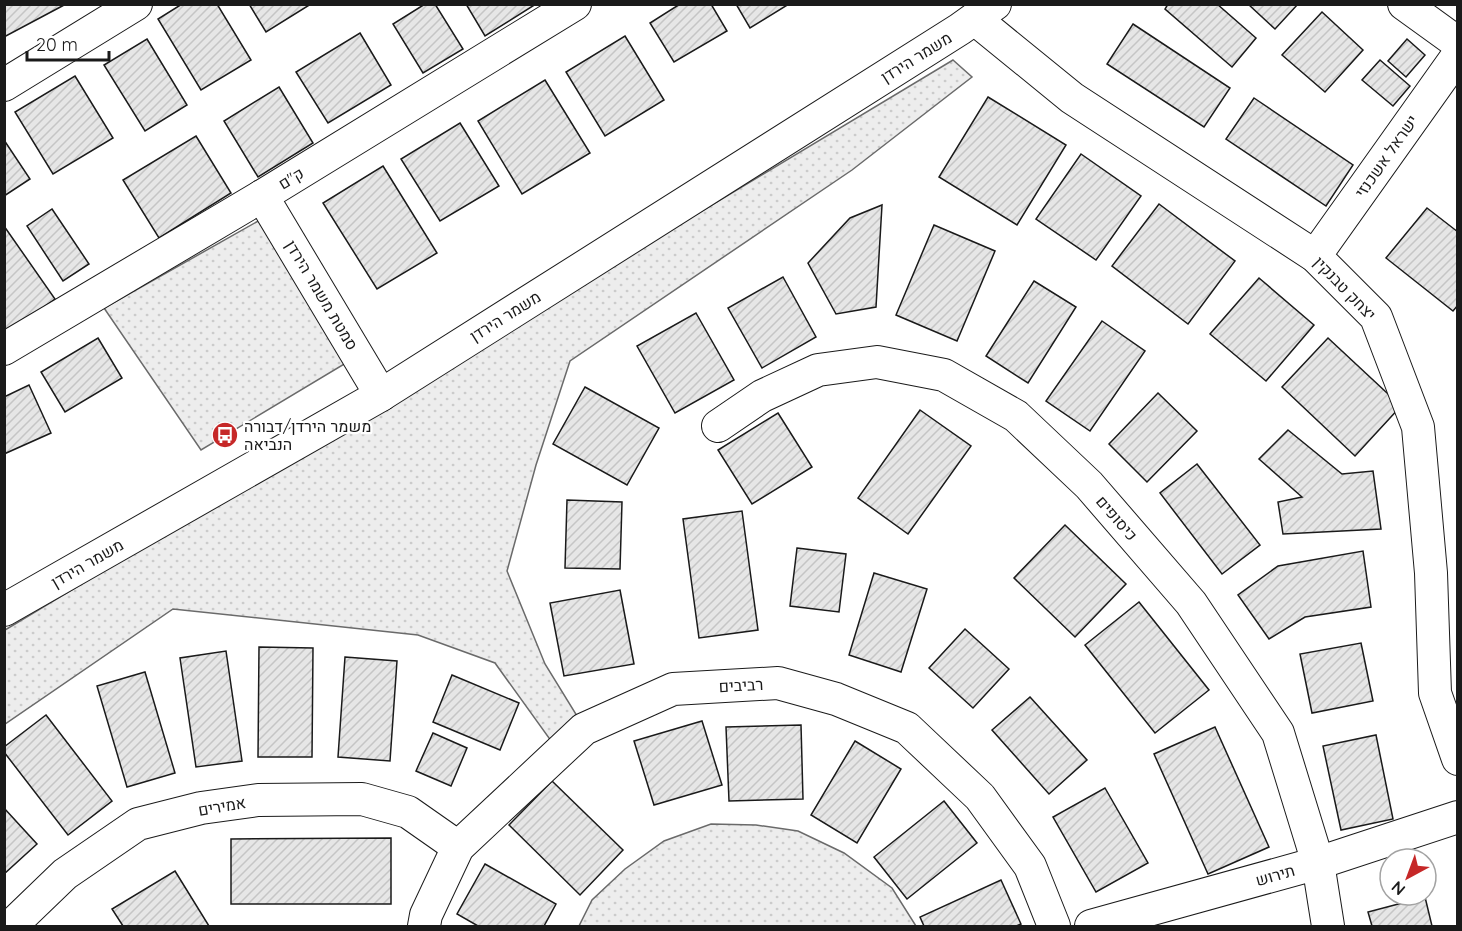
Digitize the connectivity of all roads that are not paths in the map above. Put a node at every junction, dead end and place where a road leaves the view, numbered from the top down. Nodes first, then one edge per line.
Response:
1 (136, 4) edge
2 (575, 4) edge
3 (1404, 4) edge
4 (985, 12) edge
5 (1458, 43) edge
6 (1458, 55) edge
7 (4, 85) edge
8 (262, 196) junction
9 (1315, 256) junction
10 (4, 349) edge
11 (381, 395) junction
12 (718, 426) dead end
13 (4, 610) edge
14 (1458, 759) edge
15 (1458, 817) edge
16 (458, 847) junction
17 (1318, 862) junction
18 (11, 927) edge
19 (424, 927) edge
20 (1054, 927) edge
21 (1090, 927) edge
22 (1328, 927) edge

1 - 7 street
2 - 8 street, ק"ם
3 - 5 street
4 - 9 street, יצחק טבנקין
4 - 11 street, משמר הירדן
6 - 9 street, ישראל אשכנזי
8 - 10 street, ק"ם
8 - 11 street, סמטת משמר הירדן
9 - 14 street, יצחק טבנקין
11 - 13 street, משמר הירדן
12 - 17 street, כיסופים
15 - 17 street, תירוש
16 - 18 street, אמירים
16 - 19 street, רביבים
16 - 20 street, רביבים
17 - 21 street, תירוש
17 - 22 street, כיסופים

